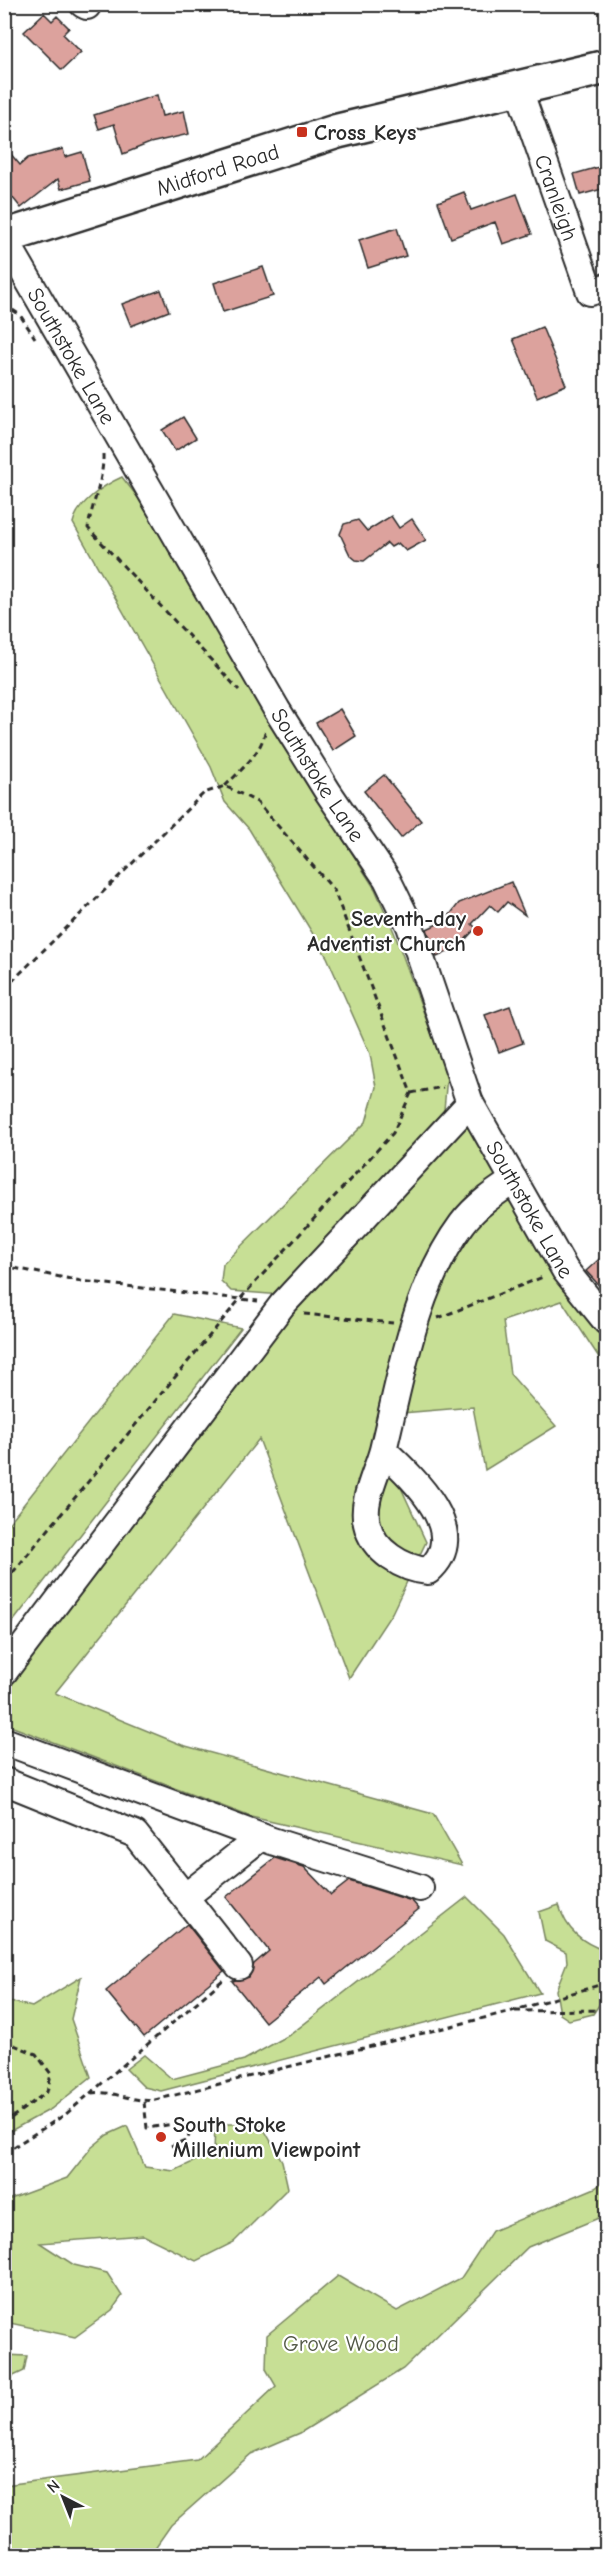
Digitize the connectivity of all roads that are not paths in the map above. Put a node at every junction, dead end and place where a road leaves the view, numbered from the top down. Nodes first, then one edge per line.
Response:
1 (606, 66) edge
2 (518, 87) junction
3 (4, 238) edge
4 (606, 287) edge
5 (467, 1106) junction
6 (514, 1180) junction
7 (606, 1321) edge
8 (383, 1450) dead end
9 (4, 1672) edge
10 (4, 1741) edge
11 (4, 1781) edge
12 (261, 1837) junction
13 (420, 1888) dead end
14 (185, 1897) junction
15 (238, 1966) road end

1 - 2 main road, Midford Road
2 - 3 main road, Midford Road
2 - 4 street, Cranleigh
3 - 5 street, Southstoke Lane
5 - 6 street, Southstoke Lane
5 - 9 street
6 - 7 street, Southstoke Lane
6 - 8 street
10 - 12 street
11 - 14 street
12 - 13 street
12 - 14 street
14 - 15 street

